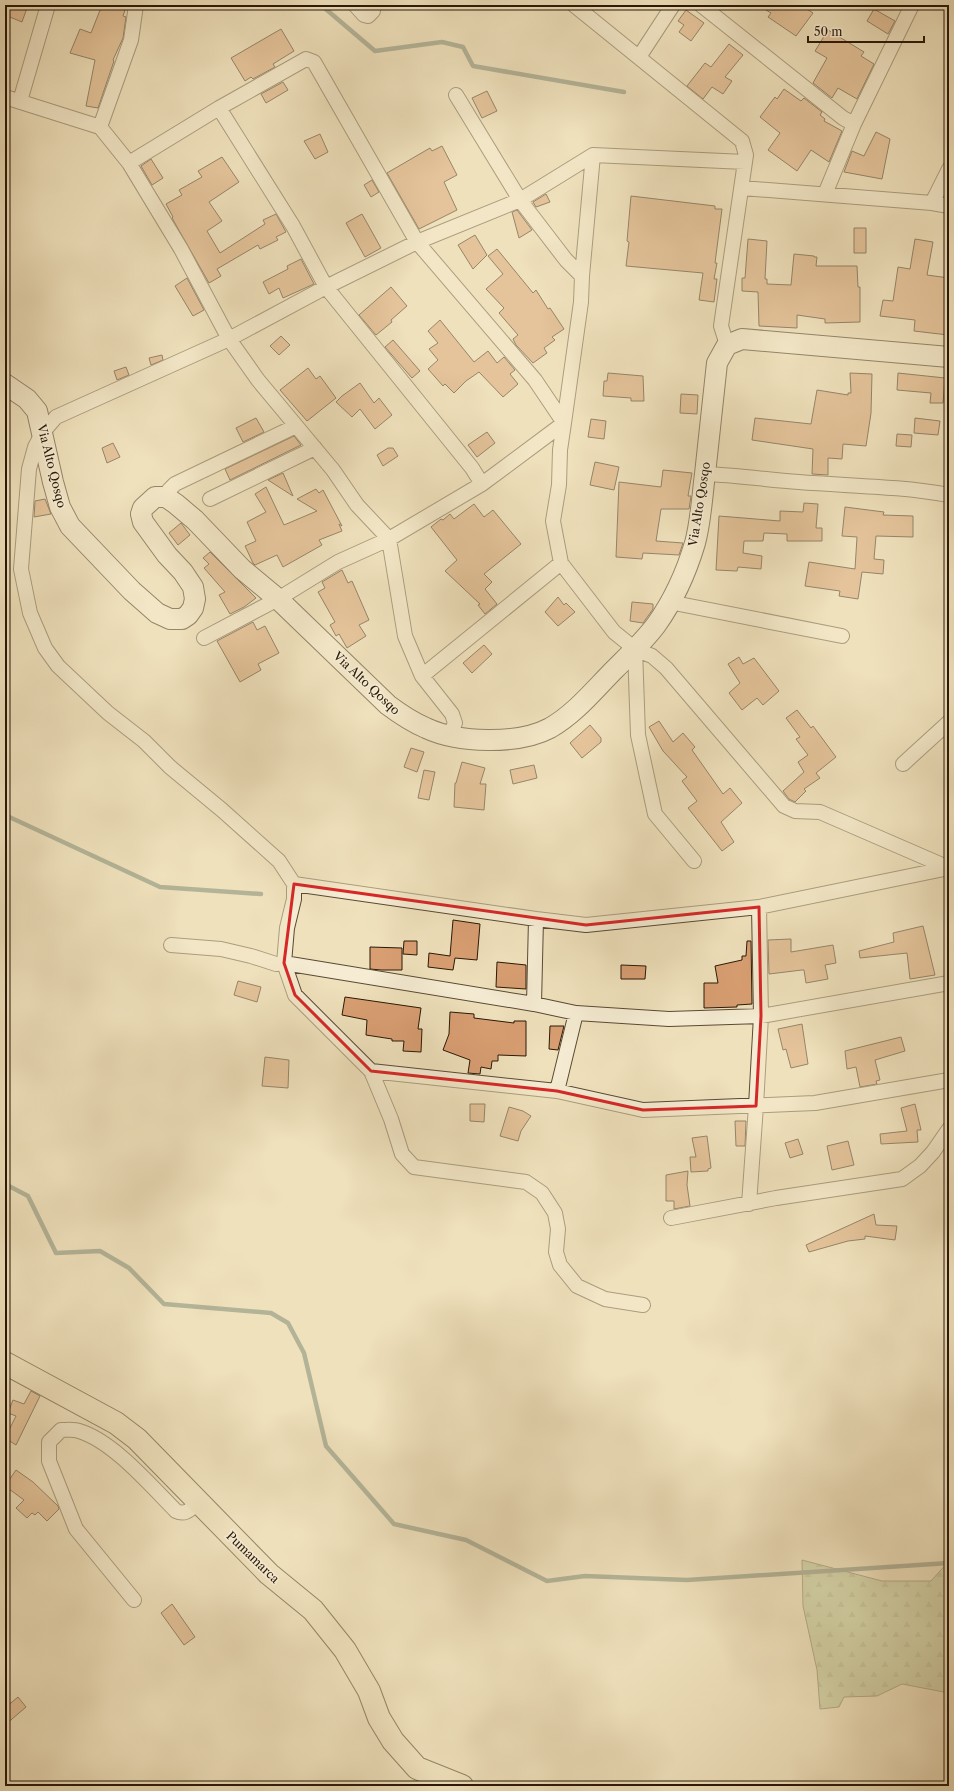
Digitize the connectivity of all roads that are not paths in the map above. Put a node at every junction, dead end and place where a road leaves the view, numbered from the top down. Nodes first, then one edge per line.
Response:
1 (48, 5) edge
2 (136, 5) edge
3 (355, 5) edge
4 (373, 5) edge
5 (574, 5) edge
6 (673, 5) edge
7 (701, 5) edge
8 (912, 5) edge
9 (639, 57) junction
10 (456, 95) dead end
11 (5, 97) edge
12 (20, 101) junction
13 (219, 108) junction
14 (854, 124) junction
15 (100, 127) junction
16 (593, 155) junction
17 (745, 162) junction
18 (129, 163) junction
19 (949, 169) edge
20 (742, 188) junction
21 (825, 194) junction
22 (520, 200) junction
23 (932, 203) junction
24 (949, 206) edge
25 (417, 242) junction
26 (582, 276) junction
27 (326, 287) junction
28 (229, 339) junction
29 (727, 345) junction
30 (949, 357) edge
31 (5, 384) edge
32 (564, 423) junction
33 (296, 426) junction
34 (43, 432) junction
35 (315, 448) junction
36 (705, 474) junction
37 (482, 484) junction
38 (949, 495) edge
39 (166, 497) junction
40 (210, 499) dead end
41 (389, 538) junction
42 (561, 562) junction
43 (278, 599) junction
44 (669, 602) junction
45 (842, 636) dead end
46 (204, 638) dead end
47 (635, 648) junction
48 (422, 676) junction
49 (949, 722) edge
50 (450, 735) junction
51 (903, 764) dead end
52 (694, 861) dead end
53 (949, 869) edge
54 (294, 884) junction
55 (759, 907) junction
56 (536, 920) junction
57 (171, 945) dead end
58 (284, 963) junction
59 (949, 983) edge
60 (534, 1004) junction
61 (576, 1012) junction
62 (761, 1016) junction
63 (371, 1071) junction
64 (949, 1080) edge
65 (557, 1091) junction
66 (756, 1106) junction
67 (949, 1129) edge
68 (749, 1204) junction
69 (671, 1218) dead end
70 (643, 1305) dead end
71 (5, 1362) edge
72 (198, 1503) junction
73 (134, 1600) dead end
74 (462, 1786) edge

1 - 12 street
2 - 15 street
3 - 4 street
5 - 9 street
6 - 9 street
7 - 14 street
8 - 14 street
9 - 17 street
10 - 22 street
11 - 12 street
12 - 15 street
13 - 18 street
13 - 25 street
13 - 27 street
14 - 21 street
15 - 18 street
16 - 17 street
16 - 22 street
16 - 26 street
17 - 20 street
18 - 28 street
19 - 23 street
20 - 21 street
20 - 29 street
21 - 23 street
22 - 25 street
22 - 26 street
23 - 24 street
25 - 27 street
25 - 32 street
26 - 32 street
27 - 28 street
27 - 37 street
28 - 33 street
28 - 34 street
29 - 30 street
29 - 36 street, Via Alto Qosqo
31 - 34 street, Via Alto Qosqo
32 - 37 street
32 - 42 street
33 - 35 street
33 - 39 street
34 - 39 street, Via Alto Qosqo
34 - 54 street
35 - 40 street
35 - 41 street
36 - 38 street
36 - 44 street, Via Alto Qosqo
37 - 41 street
39 - 43 street, Via Alto Qosqo
41 - 43 street
41 - 48 street
42 - 47 street
42 - 48 street
43 - 46 street
43 - 50 street, Via Alto Qosqo
44 - 45 street
44 - 47 street, Via Alto Qosqo
47 - 50 street, Via Alto Qosqo
47 - 52 street
47 - 53 street
48 - 50 street
49 - 51 street
53 - 55 street
54 - 56 street
54 - 58 street
55 - 56 street
55 - 62 street
56 - 60 street
57 - 58 street
58 - 60 street
58 - 63 street
59 - 62 street
60 - 61 street
61 - 62 street
61 - 65 street
62 - 66 street
63 - 65 street
63 - 70 street
64 - 66 street
65 - 66 street
66 - 68 street
67 - 68 street
68 - 69 street
71 - 72 main road, Pumamarca
72 - 73 street
72 - 74 main road, Pumamarca

